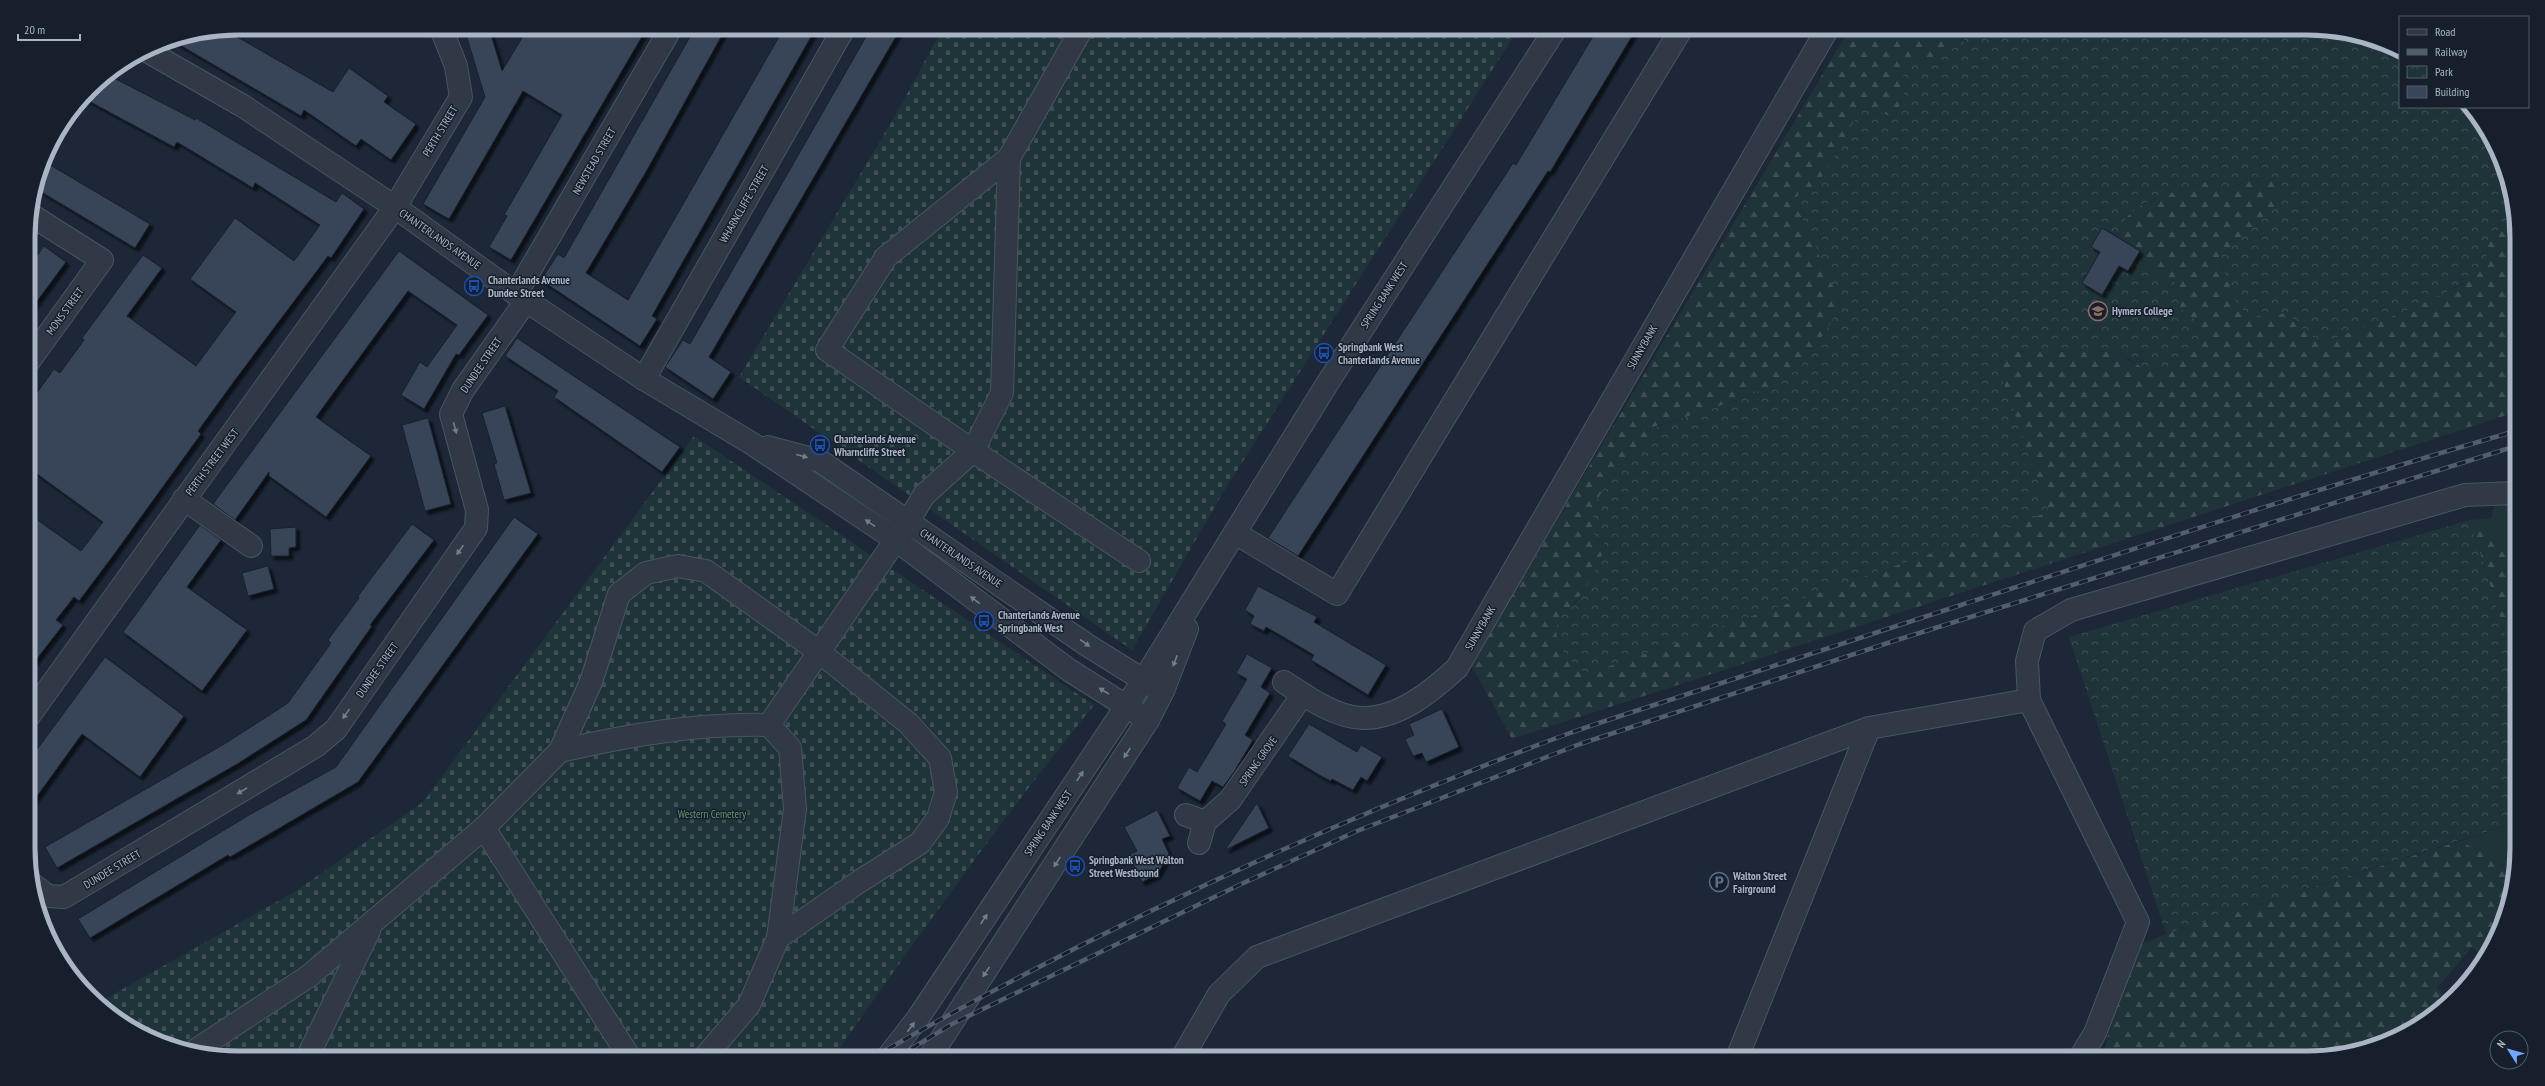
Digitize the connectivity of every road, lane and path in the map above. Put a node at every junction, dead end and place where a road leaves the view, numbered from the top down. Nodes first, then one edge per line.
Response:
1 (444, 35) edge
2 (667, 35) edge
3 (840, 35) edge
4 (1078, 35) edge
5 (1551, 35) edge
6 (1678, 35) edge
7 (1824, 35) edge
8 (152, 54) edge
9 (1009, 158) junction
10 (394, 207) junction
11 (36, 218) edge
12 (521, 297) junction
13 (35, 353) edge
14 (644, 379) junction
15 (751, 443) junction
16 (973, 451) junction
17 (2510, 493) edge
18 (184, 499) junction
19 (908, 522) junction
20 (1235, 533) junction
21 (896, 540) junction
22 (251, 546) dead end
23 (1139, 560) dead end
24 (1203, 585) junction
25 (818, 651) junction
26 (1143, 681) junction
27 (1284, 682) dead end
28 (1163, 692) junction
29 (1303, 694) junction
30 (2029, 700) junction
31 (1127, 705) junction
32 (35, 709) edge
33 (1148, 720) junction
34 (769, 725) junction
35 (1870, 728) junction
36 (560, 751) junction
37 (484, 828) junction
38 (1199, 843) dead end
39 (40, 890) edge
40 (373, 923) junction
41 (778, 938) junction
42 (200, 1047) edge
43 (310, 1051) edge
44 (626, 1051) edge
45 (710, 1051) edge
46 (893, 1051) edge
47 (934, 1051) edge
48 (1186, 1051) edge
49 (1740, 1051) edge
50 (2084, 1051) edge

1 - 10 street, PERTH STREET
2 - 12 street, NEWSTEAD STREET
3 - 14 street, WHARNCLIFFE STREET
4 - 9 street
5 - 20 street, SPRING BANK WEST
6 - 20 street
7 - 29 street, SUNNYBANK
8 - 10 street, CHANTERLANDS AVENUE
9 - 16 street
9 - 16 street
10 - 12 street, CHANTERLANDS AVENUE
10 - 18 street, PERTH STREET WEST
11 - 13 street, MONS STREET
12 - 14 street, CHANTERLANDS AVENUE
12 -> 39 street, DUNDEE STREET
14 - 15 street, CHANTERLANDS AVENUE
15 -> 19 street, CHANTERLANDS AVENUE
21 -> 15 street, CHANTERLANDS AVENUE
16 - 19 street
16 - 23 street
17 - 30 street
18 - 22 street
18 - 32 street, PERTH STREET WEST
19 - 21 street
19 -> 26 street, CHANTERLANDS AVENUE
20 - 24 street, SPRING BANK WEST
21 - 25 street
31 -> 21 street, CHANTERLANDS AVENUE
24 - 26 street, SPRING BANK WEST
24 -> 28 street, SPRING BANK WEST
25 - 34 street
25 - 36 street
25 - 41 street
26 - 28 street, CHANTERLANDS AVENUE
26 - 31 street, SPRING BANK WEST
27 - 29 street
28 - 33 street, SPRING BANK WEST
29 - 38 street, SPRING GROVE
30 - 35 street
30 - 50 street
31 - 33 street, CHANTERLANDS AVENUE
46 -> 31 street, SPRING BANK WEST
33 -> 47 street, SPRING BANK WEST
34 - 36 street
34 - 41 street
35 - 48 street
35 - 49 street
36 - 37 street
37 - 40 street
37 - 44 street
40 - 42 street
40 - 43 street
41 - 45 street

